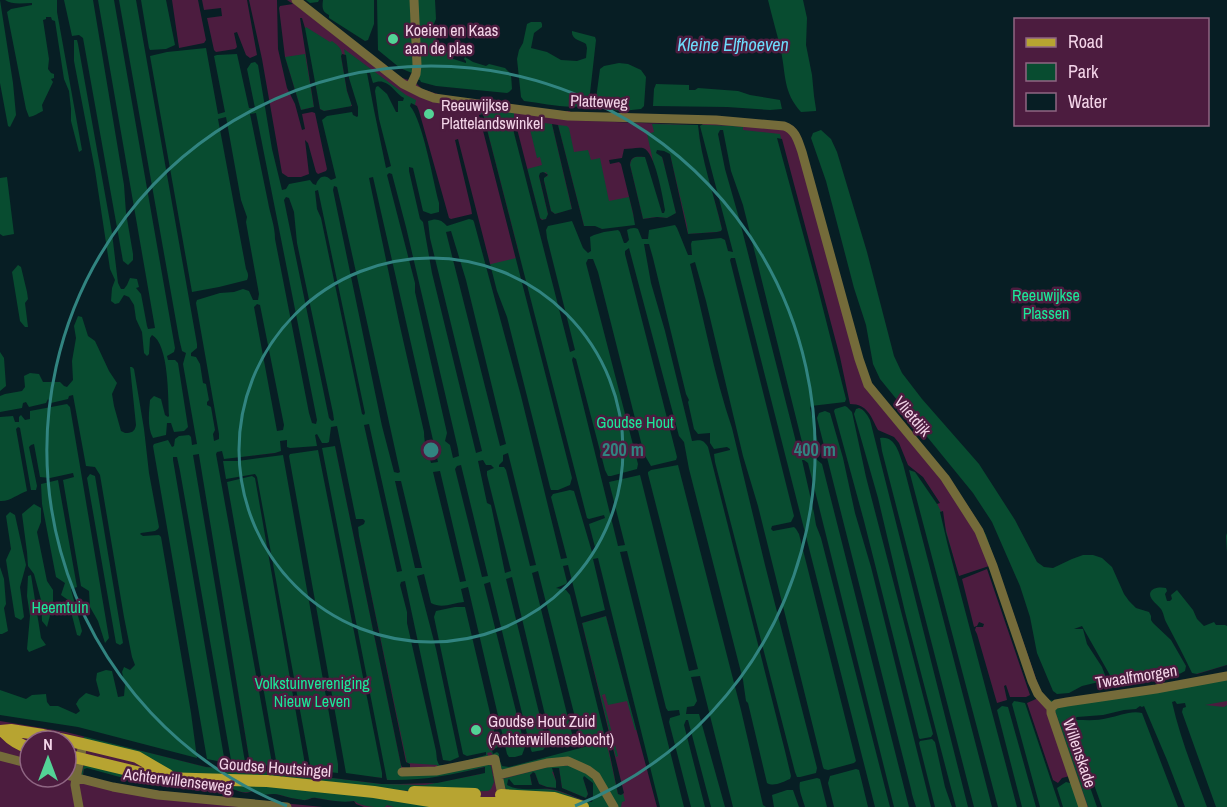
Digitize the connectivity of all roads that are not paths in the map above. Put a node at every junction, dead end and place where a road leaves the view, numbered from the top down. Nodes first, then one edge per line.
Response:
1 (296, 0) edge
2 (414, 0) edge
3 (412, 82) junction
4 (790, 128) joint
5 (1227, 676) edge
6 (1051, 708) junction
7 (1, 731) edge
8 (18, 743) edge
9 (84, 744) junction
10 (0, 756) edge
11 (80, 758) junction
12 (18, 761) edge
13 (78, 762) edge
14 (402, 772) dead end
15 (498, 775) junction
16 (172, 777) junction
17 (78, 778) edge
18 (76, 789) edge
19 (505, 802) edge
20 (79, 807) edge
21 (287, 807) edge
22 (557, 807) edge
23 (583, 807) edge
24 (614, 807) edge
25 (1083, 807) edge

1 - 3 street, Platteweg
2 - 3 street
3 - 4 street, Platteweg
4 - 6 street, Vlietdijk
5 - 6 street, Twaalfmorgen
6 - 25 street, Willenskade
7 - 8 main road, Goudse Houtsingel
7 - 9 main road, Goudse Houtsingel
9 - 11 street
9 - 16 main road, Goudse Houtsingel
10 - 12 street
11 - 13 street
11 - 16 main road, Goudse Houtsingel
14 - 15 street
15 - 19 street
15 - 24 street
16 - 19 main road, Goudse Houtsingel
17 - 21 street, Achterwillenseweg
18 - 20 street
19 - 22 main road
19 - 23 main road

